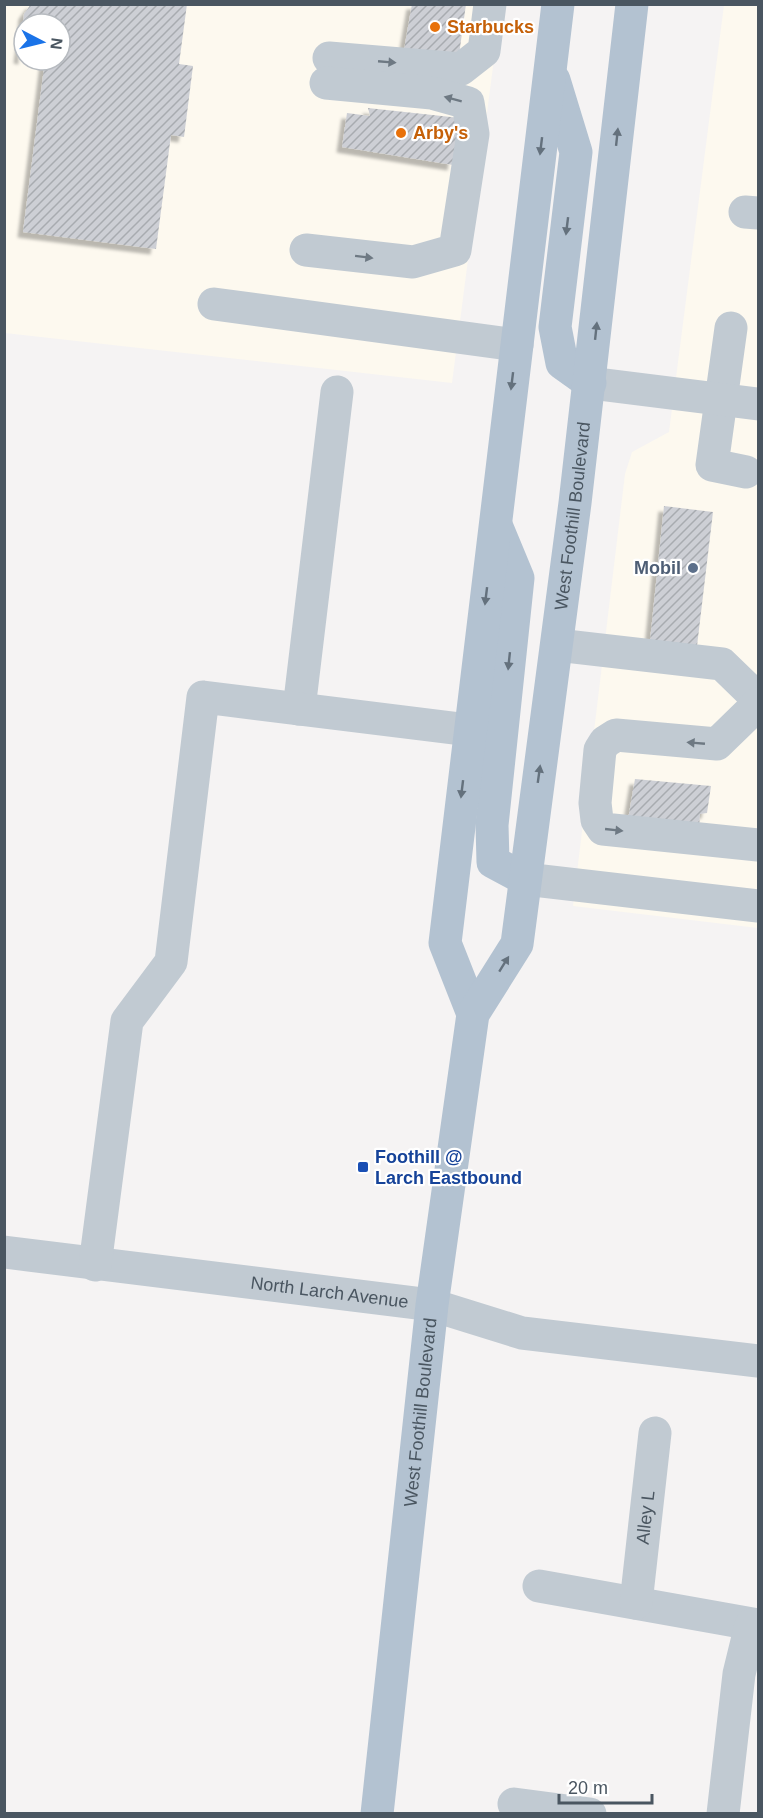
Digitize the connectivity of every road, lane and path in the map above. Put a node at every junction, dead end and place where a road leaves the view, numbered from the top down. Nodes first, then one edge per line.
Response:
1 (490, 4) edge
2 (558, 4) edge
3 (632, 4) edge
4 (550, 67) junction
5 (306, 250) dead end
6 (214, 304) dead end
7 (731, 328) dead end
8 (517, 345) junction
9 (590, 383) junction
10 (337, 392) dead end
11 (722, 400) junction
12 (759, 404) edge
13 (746, 472) dead end
14 (496, 523) junction
15 (556, 645) junction
16 (759, 699) edge
17 (759, 704) edge
18 (299, 709) junction
19 (469, 730) junction
20 (759, 845) edge
21 (525, 879) junction
22 (759, 906) edge
23 (473, 1014) junction
24 (4, 1252) edge
25 (95, 1265) junction
26 (432, 1305) junction
27 (759, 1361) edge
28 (655, 1433) dead end
29 (539, 1586) dead end
30 (636, 1603) junction
31 (755, 1625) edge
32 (514, 1804) dead end
33 (583, 1813) edge
34 (377, 1814) edge
35 (723, 1814) edge

5 -> 1 street
2 - 4 main road, West Foothill Boulevard
9 -> 3 main road, West Foothill Boulevard
4 -> 8 main road, West Foothill Boulevard
4 -> 9 main road
6 - 8 street
7 - 11 street
8 -> 14 main road, West Foothill Boulevard
9 - 11 street
9 - 15 main road, West Foothill Boulevard
10 - 18 street
11 - 12 street
11 - 13 street
14 -> 19 main road, West Foothill Boulevard
14 -> 21 main road
15 - 16 street
21 -> 15 main road, West Foothill Boulevard
17 -> 20 street
18 - 19 street
18 - 25 street
19 -> 23 main road, West Foothill Boulevard
21 - 22 street
23 -> 21 main road, West Foothill Boulevard
23 - 26 main road, West Foothill Boulevard
24 - 25 street, North Larch Avenue
25 - 26 street, North Larch Avenue
26 - 27 street, North Larch Avenue
26 - 34 main road, West Foothill Boulevard
28 - 30 street, Alley L
29 - 30 street
30 - 31 street
31 - 35 street
32 - 33 street

